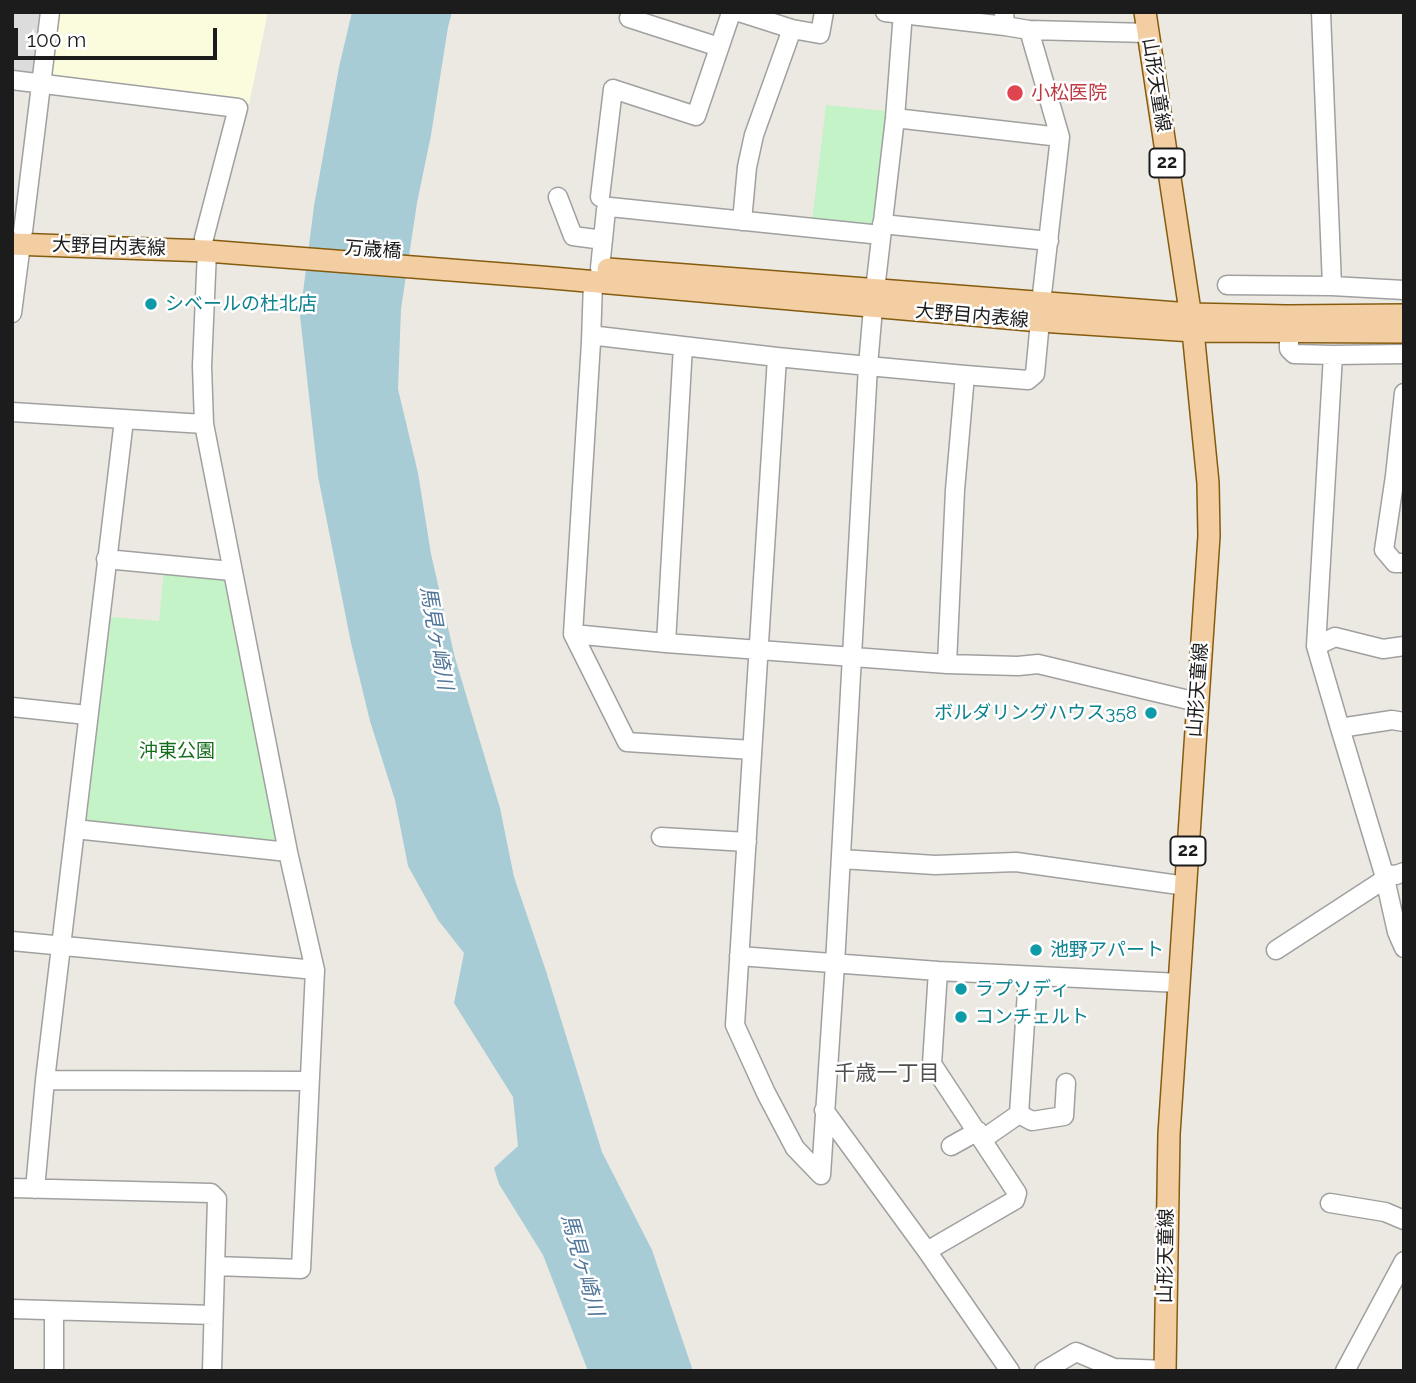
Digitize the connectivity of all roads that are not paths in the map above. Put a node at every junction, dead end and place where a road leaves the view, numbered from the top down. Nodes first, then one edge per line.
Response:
1 (50, 12) edge
2 (736, 12) edge
3 (824, 12) edge
4 (885, 12) edge
5 (1321, 12) edge
6 (904, 13) edge
7 (629, 18) dead end
8 (1004, 19) edge
9 (1146, 23) edge
10 (792, 29) junction
11 (1029, 30) junction
12 (719, 47) junction
13 (12, 80) edge
14 (40, 84) junction
15 (895, 118) junction
16 (1060, 137) junction
17 (558, 197) dead end
18 (600, 197) dead end
19 (742, 221) junction
20 (882, 229) junction
21 (17, 237) edge
22 (603, 240) junction
23 (1049, 241) junction
24 (205, 244) junction
25 (542, 270) joint
26 (596, 275) junction
27 (1227, 285) dead end
28 (1286, 286) junction
29 (1332, 286) junction
30 (1404, 289) edge
31 (874, 299) junction
32 (1040, 312) junction
33 (12, 313) edge
34 (1404, 315) edge
35 (1192, 323) junction
36 (1288, 324) junction
37 (1404, 332) edge
38 (591, 342) junction
39 (683, 346) junction
40 (1404, 354) edge
41 (1333, 355) junction
42 (777, 357) junction
43 (868, 366) junction
44 (965, 375) junction
45 (1404, 393) edge
46 (12, 412) edge
47 (124, 420) junction
48 (204, 424) junction
49 (1399, 475) edge
50 (106, 559) junction
51 (1404, 563) edge
52 (231, 572) junction
53 (573, 634) junction
54 (666, 643) junction
55 (1316, 646) junction
56 (1404, 646) edge
57 (757, 651) junction
58 (851, 658) junction
59 (947, 664) junction
60 (1197, 702) junction
61 (12, 707) edge
62 (87, 715) junction
63 (1404, 722) edge
64 (1340, 728) junction
65 (752, 750) junction
66 (75, 829) junction
67 (660, 837) dead end
68 (747, 842) junction
69 (288, 852) junction
70 (841, 859) junction
71 (1404, 872) edge
72 (1385, 877) junction
73 (1185, 886) junction
74 (12, 940) edge
75 (60, 945) junction
76 (1404, 948) edge
77 (1276, 950) dead end
78 (739, 956) junction
79 (835, 964) junction
80 (315, 970) junction
81 (938, 971) junction
82 (1028, 976) junction
83 (1179, 983) junction
84 (44, 1080) junction
85 (309, 1081) junction
86 (1066, 1083) dead end
87 (824, 1110) junction
88 (1019, 1114) junction
89 (980, 1135) junction
90 (951, 1146) dead end
91 (12, 1188) edge
92 (35, 1189) junction
93 (1330, 1203) dead end
94 (1404, 1220) edge
95 (927, 1251) junction
96 (1404, 1261) edge
97 (215, 1266) junction
98 (12, 1310) edge
99 (54, 1311) junction
100 (214, 1315) junction
101 (1165, 1370) edge
102 (54, 1371) edge
103 (212, 1371) edge
104 (1010, 1371) edge
105 (1044, 1371) edge
106 (1345, 1371) edge

1 - 14 street
2 - 10 street
2 - 12 street
3 - 10 street
4 - 6 street
5 - 29 street
6 - 8 street
6 - 15 street
7 - 12 street
8 - 11 street
9 - 11 street
9 - 35 main road, 山形天童線 / 22
10 - 19 street
11 - 16 street
12 - 18 street
13 - 14 street
14 - 21 street
14 - 24 street
15 - 16 street
15 - 20 street
16 - 23 street
17 - 22 street
19 - 20 street
19 - 22 street
20 - 23 street
20 - 31 street
21 - 24 main road, 大野目内表線
21 - 33 street
22 - 26 street
23 - 32 street
24 - 25 main road, 万歳橋
24 - 48 street
25 - 26 main road, 大野目内表線
26 - 31 main road, 大野目内表線
26 - 38 street
27 - 28 street
28 - 29 street
28 - 36 street
29 - 30 street
31 - 32 main road, 大野目内表線
31 - 43 street
32 - 35 main road, 大野目内表線
32 - 44 street
34 - 36 main road, 大野目内表線
35 - 36 main road, 大野目内表線
35 - 60 main road, 山形天童線 / 22
36 - 37 main road, 大野目内表線
36 - 41 street
38 - 39 street
38 - 53 street
39 - 42 street
39 - 54 street
40 - 41 street
41 - 55 street
42 - 43 street
42 - 57 street
43 - 44 street
43 - 58 street
44 - 59 street
45 - 49 street
46 - 47 street
47 - 48 street
47 - 50 street
48 - 52 street
49 - 51 street
50 - 52 street
50 - 62 street
52 - 69 street
53 - 54 street
53 - 65 street
54 - 57 street
55 - 56 street
55 - 64 street
57 - 58 street
57 - 65 street
58 - 59 street
58 - 70 street
59 - 60 street
60 - 73 main road, 山形天童線 / 22
61 - 62 street
62 - 66 street
63 - 64 street
64 - 72 street
65 - 68 street
66 - 69 street
66 - 75 street
67 - 68 street
68 - 78 street
69 - 80 street
70 - 73 street
70 - 79 street
71 - 72 street
72 - 76 street
72 - 77 street
73 - 83 main road, 山形天童線 / 22
74 - 75 street
75 - 80 street
75 - 84 street
78 - 79 street
78 - 87 street
79 - 81 street
79 - 87 street
80 - 85 street
81 - 82 street
81 - 89 street
82 - 83 street
82 - 88 street
83 - 101 main road, 山形天童線 / 22
84 - 85 street
84 - 92 street
85 - 97 street
86 - 88 street
87 - 95 street
88 - 89 street
89 - 90 street
89 - 95 street
91 - 92 street
92 - 97 street
93 - 94 street
95 - 104 street
96 - 106 street
97 - 100 street
98 - 99 street
99 - 100 street
99 - 102 street
100 - 103 street
101 - 105 street

